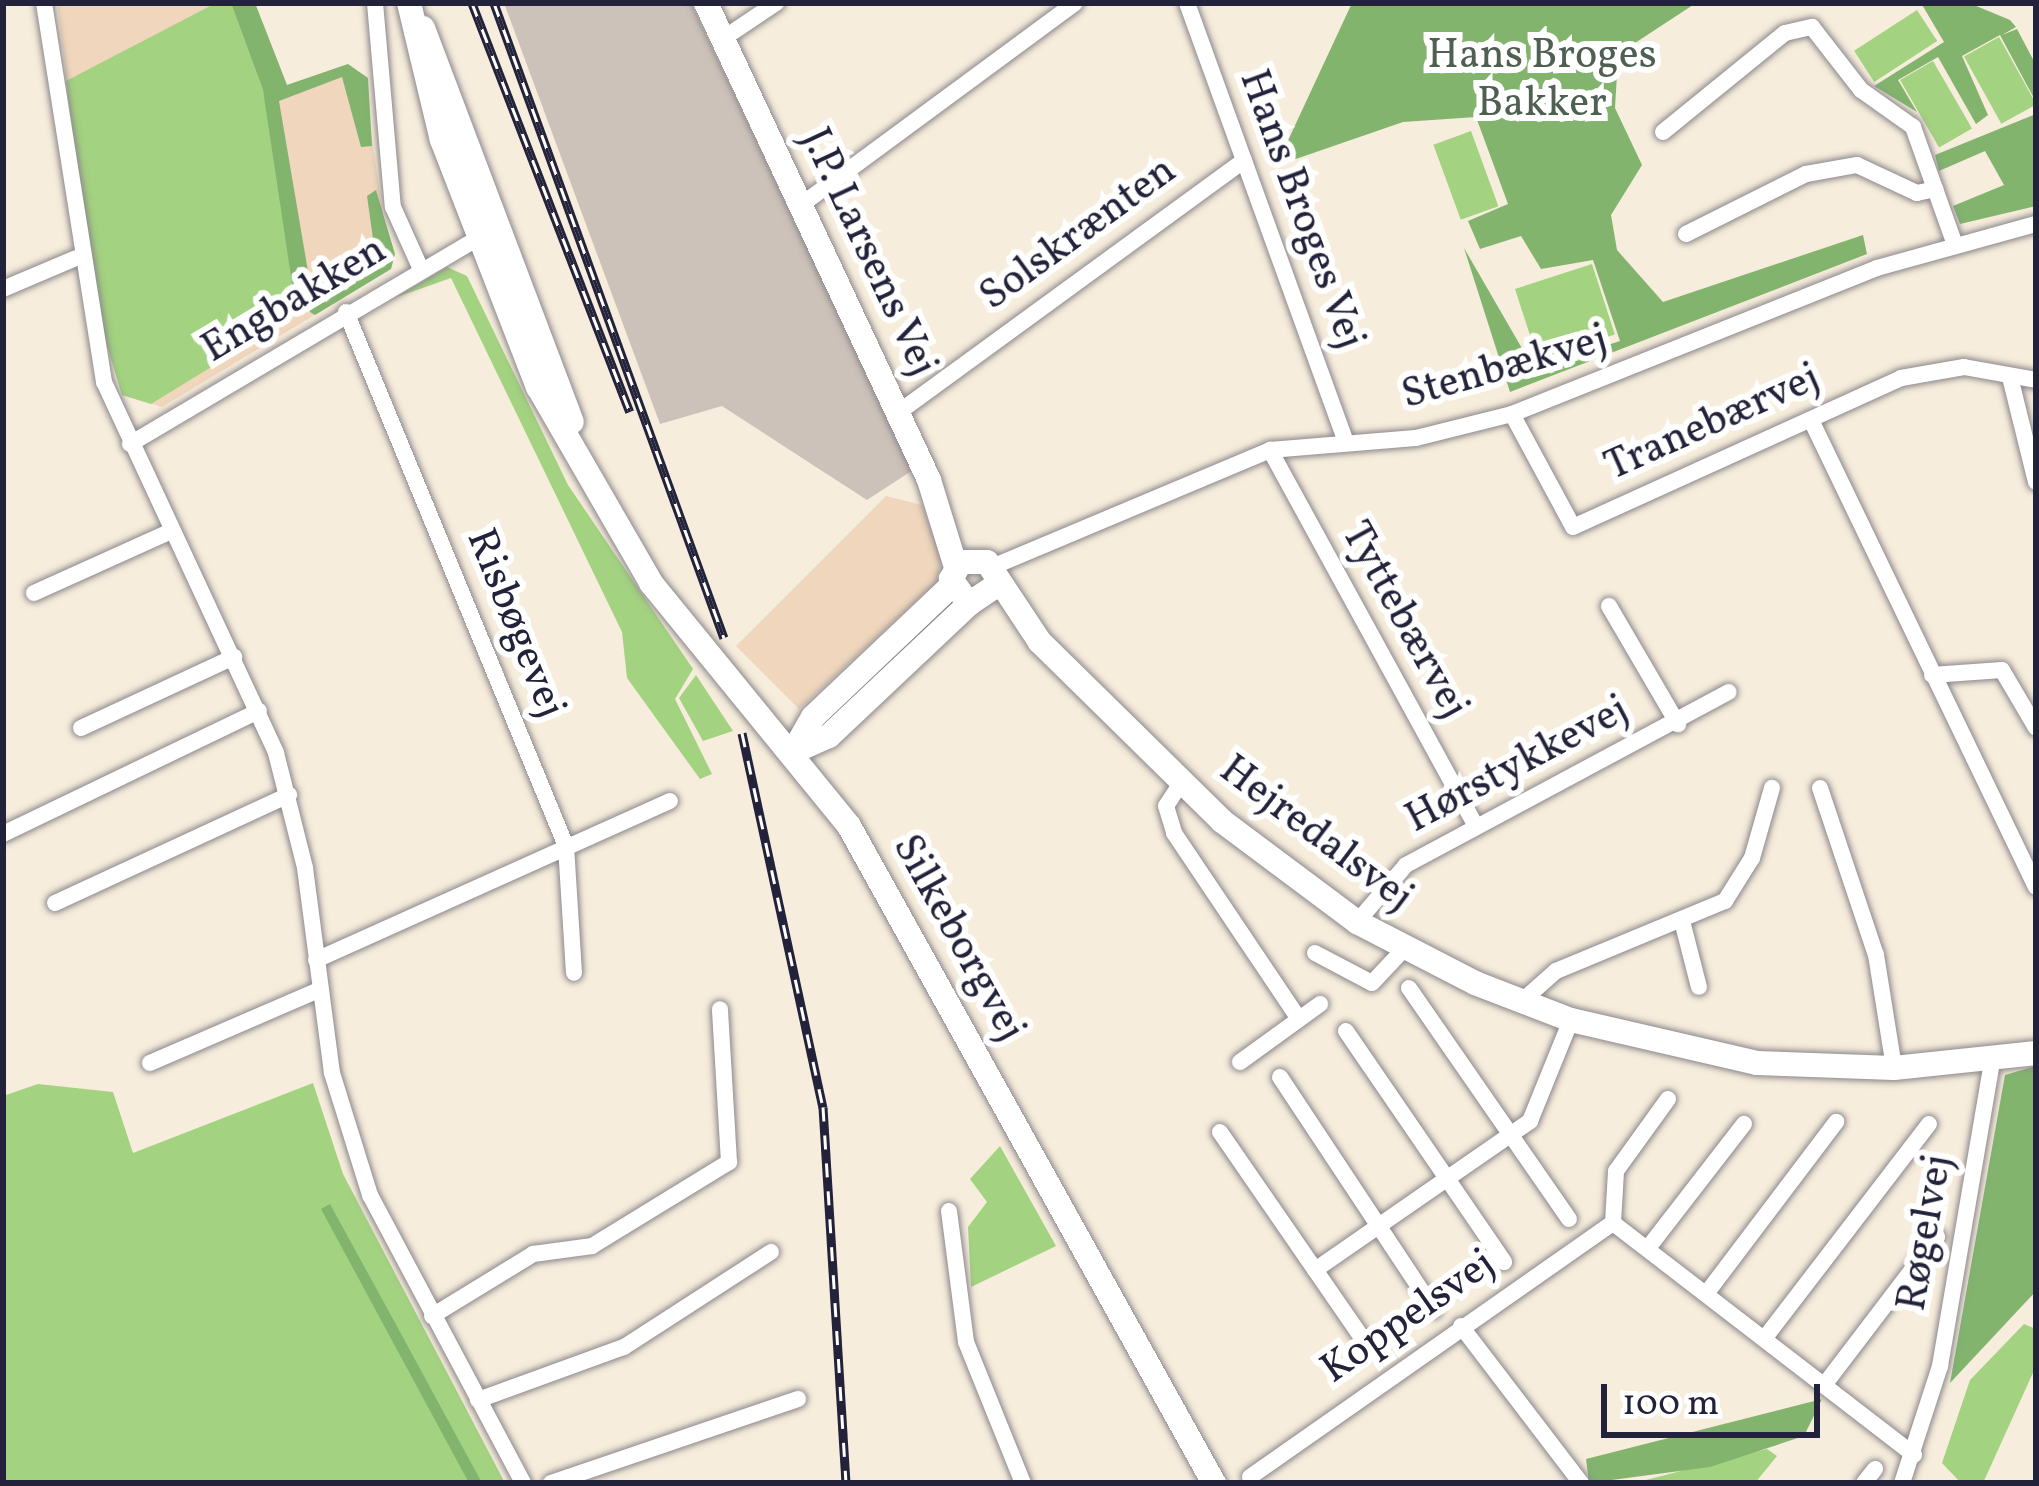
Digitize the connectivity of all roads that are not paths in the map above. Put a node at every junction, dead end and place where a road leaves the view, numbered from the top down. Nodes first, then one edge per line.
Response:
1 (44, 3) edge
2 (375, 3) edge
3 (411, 3) edge
4 (706, 3) edge
5 (776, 3) edge
6 (1075, 3) edge
7 (1187, 3) edge
8 (724, 38) junction
9 (1663, 132) dead end
10 (1244, 160) junction
11 (1936, 189) junction
12 (801, 205) junction
13 (2036, 224) edge
14 (501, 228) junction
15 (1686, 234) dead end
16 (475, 237) junction
17 (1955, 245) junction
18 (76, 258) junction
19 (420, 267) junction
20 (3, 290) edge
21 (346, 312) junction
22 (2010, 377) junction
23 (2036, 380) edge
24 (899, 412) junction
25 (1512, 414) junction
26 (1811, 420) junction
27 (1346, 442) junction
28 (130, 444) junction
29 (1270, 450) junction
30 (586, 464) junction
31 (2036, 482) edge
32 (171, 531) junction
33 (975, 581) junction
34 (34, 592) dead end
35 (1610, 606) dead end
36 (234, 657) junction
37 (1932, 675) junction
38 (1728, 692) dead end
39 (260, 712) junction
40 (1678, 724) junction
41 (81, 728) dead end
42 (2036, 728) edge
43 (793, 752) junction
44 (1181, 783) junction
45 (1772, 788) dead end
46 (1820, 788) dead end
47 (289, 795) junction
48 (670, 801) dead end
49 (1476, 826) junction
50 (3, 834) edge
51 (566, 846) junction
52 (2036, 887) edge
53 (55, 903) dead end
54 (1682, 921) junction
55 (1358, 922) junction
56 (1404, 949) junction
57 (1315, 953) dead end
58 (316, 960) junction
59 (574, 973) dead end
60 (1699, 987) dead end
61 (1409, 988) dead end
62 (319, 991) junction
63 (1521, 1002) junction
64 (1320, 1004) dead end
65 (720, 1009) dead end
66 (1299, 1019) junction
67 (1571, 1020) junction
68 (1346, 1031) dead end
69 (2036, 1053) edge
70 (1992, 1061) junction
71 (1240, 1062) dead end
72 (151, 1063) dead end
73 (1894, 1068) junction
74 (1280, 1077) dead end
75 (1668, 1100) dead end
76 (1836, 1122) dead end
77 (1744, 1124) dead end
78 (1929, 1124) dead end
79 (1220, 1132) dead end
80 (1510, 1135) junction
81 (1447, 1179) junction
82 (949, 1211) dead end
83 (1569, 1219) dead end
84 (1613, 1222) junction
85 (1377, 1227) junction
86 (1937, 1237) dead end
87 (1648, 1248) junction
88 (771, 1252) dead end
89 (1504, 1262) dead end
90 (1315, 1270) junction
91 (1706, 1294) junction
92 (1434, 1310) dead end
93 (432, 1316) junction
94 (1461, 1326) junction
95 (1764, 1339) junction
96 (1369, 1348) dead end
97 (1825, 1384) junction
98 (798, 1399) dead end
99 (478, 1400) junction
100 (1914, 1455) junction
101 (1250, 1477) dead end
102 (523, 1483) edge
103 (551, 1483) edge
104 (1023, 1483) edge
105 (1214, 1483) edge
106 (1581, 1483) edge
107 (1902, 1483) edge

1 - 18 street
2 - 19 street
3 - 14 main road, Silkeborgvej
3 - 16 main road, Silkeborgvej
4 - 8 main road, J.P. Larsens Vej
5 - 8 street
6 - 12 street
7 - 10 street, Hans Broges Vej
8 - 12 main road, J.P. Larsens Vej
9 - 11 street
10 - 24 street, Solskrænten
10 - 27 street, Hans Broges Vej
11 - 15 street
11 - 17 street
12 - 24 main road, J.P. Larsens Vej
13 - 17 street, Stenbækvej
14 - 16 street, Engbakken
14 - 30 main road, Silkeborgvej
16 - 19 street, Engbakken
16 - 30 main road, Silkeborgvej
17 - 25 street, Stenbækvej
18 - 20 street
18 - 28 street
19 - 21 street, Engbakken
21 - 28 street, Engbakken
21 - 51 street, Risbøgevej
22 - 23 street, Tranebærvej
22 - 26 street, Tranebærvej
22 - 31 street
24 - 33 main road, J.P. Larsens Vej
25 - 26 street, Tranebærvej
25 - 27 street, Stenbækvej
26 - 37 street
27 - 29 street, Stenbækvej
28 - 32 street
29 - 33 street, Stenbækvej
29 - 49 street, Tyttebærvej
30 - 43 main road, Silkeborgvej
32 - 34 street
32 - 36 street
33 - 43 main road, Stenbækvej
33 - 44 main road, Hejredalsvej
35 - 40 street
36 - 39 street
36 - 41 street
37 - 42 street
37 - 52 street
38 - 40 street, Hørstykkevej
39 - 47 street
39 - 50 street
40 - 49 street, Hørstykkevej
43 - 105 main road, Silkeborgvej
44 - 55 main road, Hejredalsvej
44 - 66 street, Hejredalsvej
45 - 54 street
46 - 73 street
47 - 53 street
47 - 58 street
48 - 51 street
49 - 55 street, Hørstykkevej
51 - 58 street
51 - 59 street, Risbøgevej
54 - 60 street
54 - 63 street
55 - 56 main road, Hejredalsvej
56 - 57 street, Hejredalsvej
56 - 63 main road, Hejredalsvej
58 - 62 street
61 - 80 street
62 - 72 street
62 - 93 street
63 - 67 main road, Hejredalsvej
64 - 66 street
65 - 93 street
66 - 71 street
67 - 73 main road, Hejredalsvej
67 - 80 street
68 - 81 street
69 - 70 main road, Hejredalsvej
70 - 73 main road, Hejredalsvej
70 - 100 street, Røgelvej
74 - 85 street
75 - 84 street
76 - 91 street
77 - 87 street
78 - 95 street
79 - 90 street
80 - 81 street
80 - 83 street
81 - 85 street
81 - 89 street
82 - 104 street
84 - 87 street
84 - 94 street, Koppelsvej
85 - 90 street
85 - 92 street
86 - 97 street
87 - 91 street
88 - 99 street
90 - 96 street
91 - 95 street
93 - 99 street
94 - 101 street, Koppelsvej
94 - 106 street
95 - 97 street
97 - 100 street
98 - 103 street
99 - 102 street
100 - 107 street, Røgelvej

